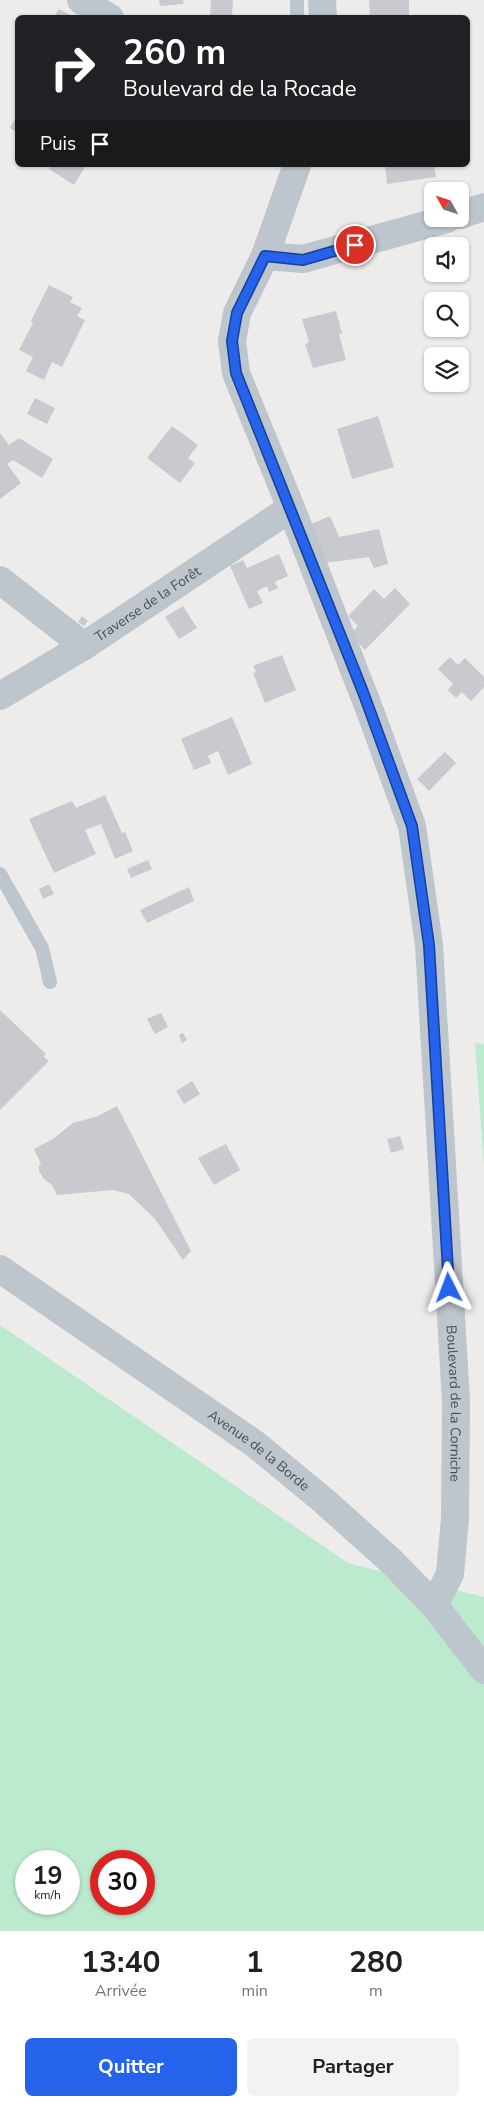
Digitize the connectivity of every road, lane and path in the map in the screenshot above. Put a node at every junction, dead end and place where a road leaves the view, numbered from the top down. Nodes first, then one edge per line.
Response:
1 (81, 0) edge
2 (297, 0) edge
3 (322, 0) edge
4 (105, 15) edge
5 (297, 15) edge
6 (323, 15) edge
7 (296, 167) edge
8 (484, 207) edge
9 (469, 212) edge
10 (424, 226) edge
11 (265, 256) junction
12 (291, 508) junction
13 (0, 580) edge
14 (84, 646) junction
15 (0, 696) edge
16 (0, 874) edge
17 (50, 982) dead end
18 (0, 1269) edge
19 (434, 1605) junction
20 (484, 1670) edge

1 - 4 street
2 - 5 lane
3 - 6 street
7 - 11 street, Boulevard de la Corniche
8 - 9 street
10 - 11 street
11 - 12 street, Boulevard de la Corniche
12 - 14 street, Traverse de la Forêt
12 - 19 street, Boulevard de la Corniche
13 - 14 street
14 - 15 street, Traverse de la Forêt
16 - 17 lane
18 - 19 street, Avenue de la Borde
19 - 20 street, Avenue de la Borde

